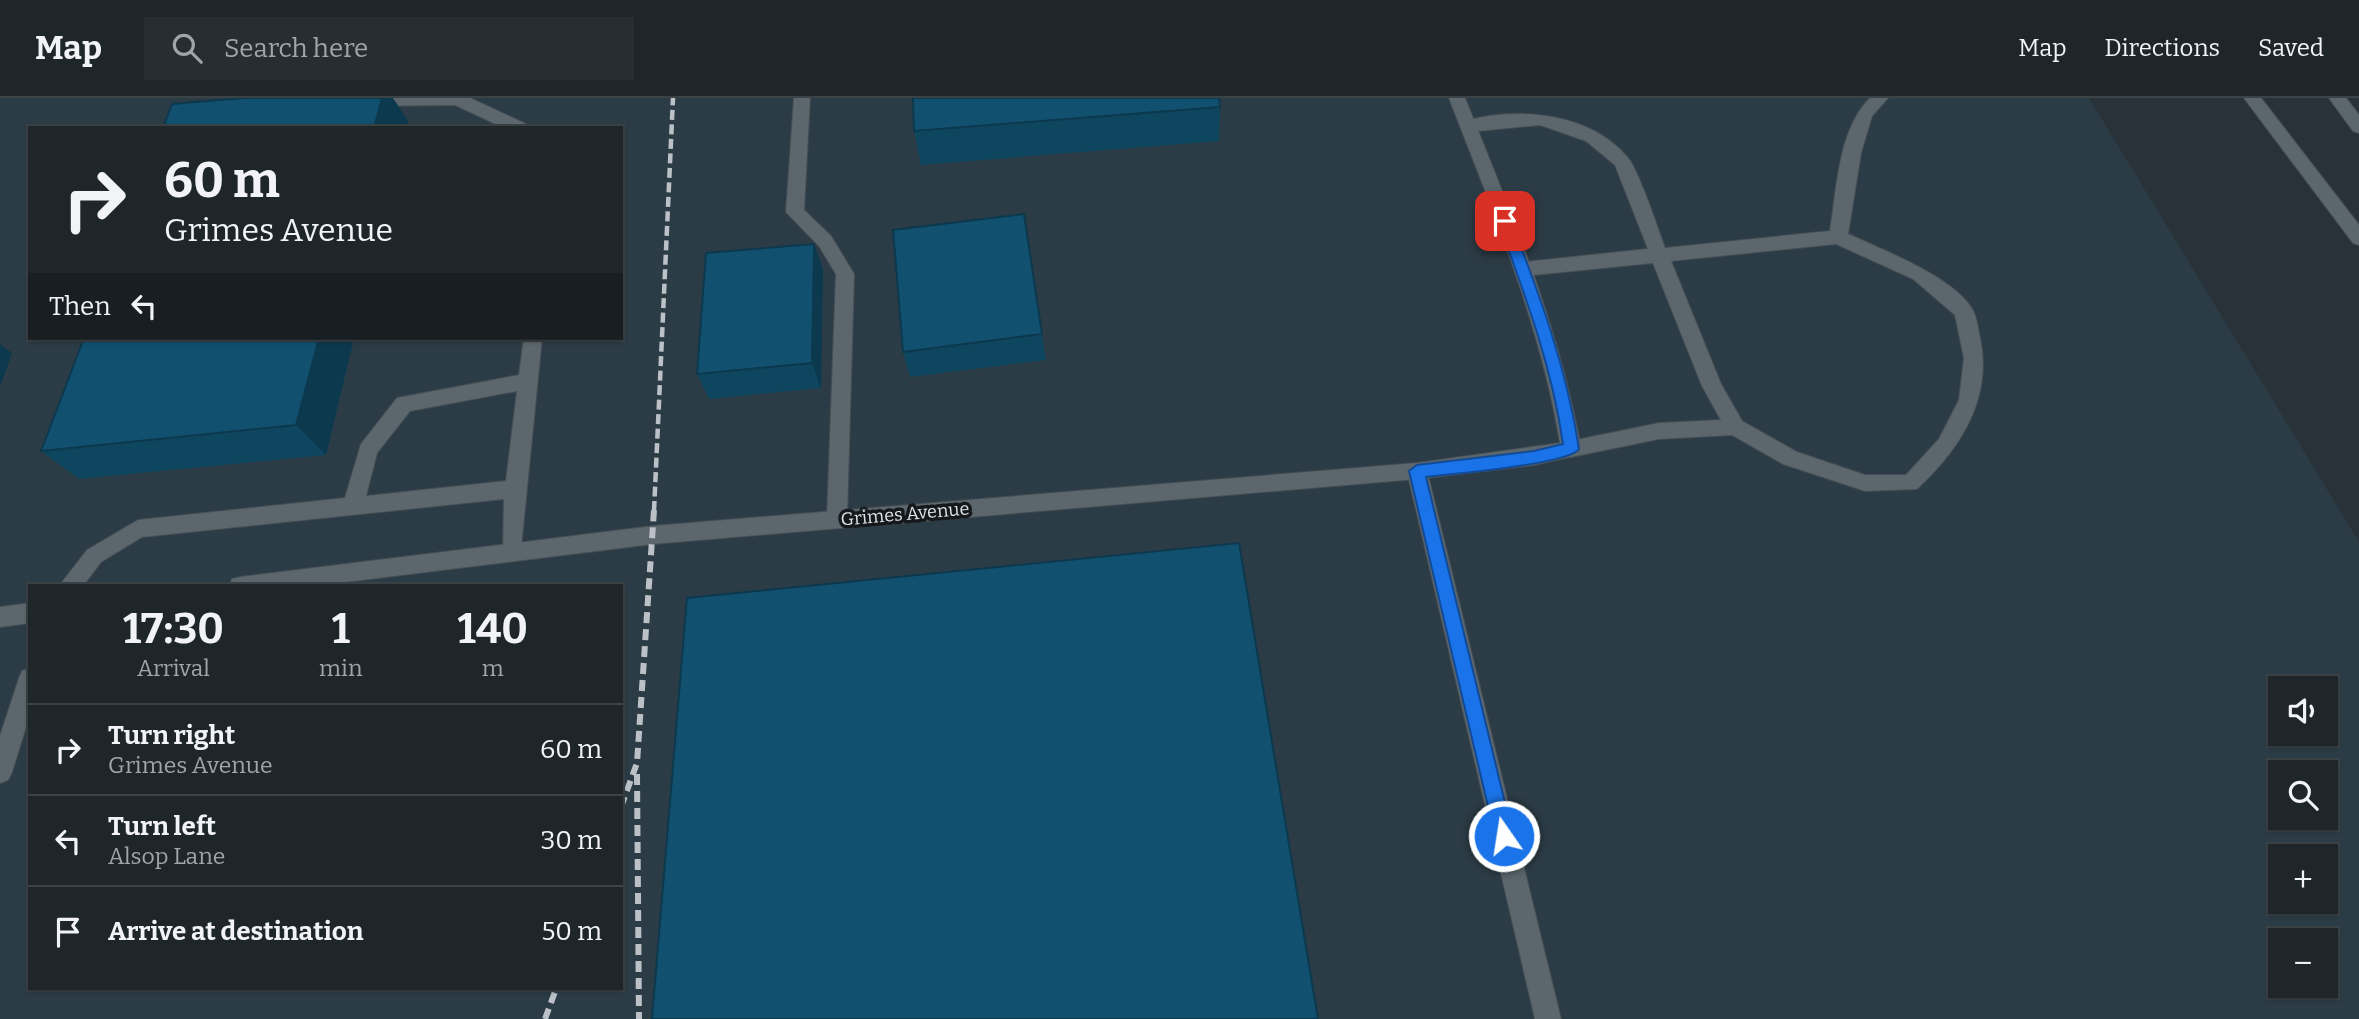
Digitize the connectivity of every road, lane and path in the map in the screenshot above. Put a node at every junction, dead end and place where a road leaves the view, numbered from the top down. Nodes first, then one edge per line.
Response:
1 (802, 98) edge
2 (1457, 98) edge
3 (1880, 98) edge
4 (2252, 98) edge
5 (2337, 98) edge
6 (349, 100) edge
7 (516, 126) edge
8 (1468, 126) junction
9 (2359, 127) edge
10 (1838, 237) junction
11 (2359, 238) edge
12 (1660, 255) junction
13 (1523, 269) junction
14 (533, 340) edge
15 (528, 381) junction
16 (1735, 427) junction
17 (1571, 449) junction
18 (1417, 471) junction
19 (515, 489) junction
20 (353, 506) junction
21 (837, 519) junction
22 (513, 552) junction
23 (72, 584) edge
24 (256, 584) edge
25 (28, 613) edge
26 (0, 617) edge
27 (28, 684) edge
28 (0, 772) edge
29 (1548, 1019) edge

1 - 21 street
2 - 8 street
3 - 10 street
4 - 11 street
5 - 9 street
6 - 7 street
8 - 12 street
8 - 13 street
10 - 12 street
10 - 16 street
12 - 13 street
12 - 16 street
13 - 17 street
14 - 15 street
15 - 19 street
15 - 20 street
16 - 17 street, Grimes Avenue
17 - 18 street, Grimes Avenue
18 - 21 street, Grimes Avenue
18 - 29 street
19 - 20 street
19 - 22 street
20 - 23 street
21 - 22 street, Grimes Avenue
22 - 24 street, Grimes Avenue
25 - 26 street
27 - 28 street

